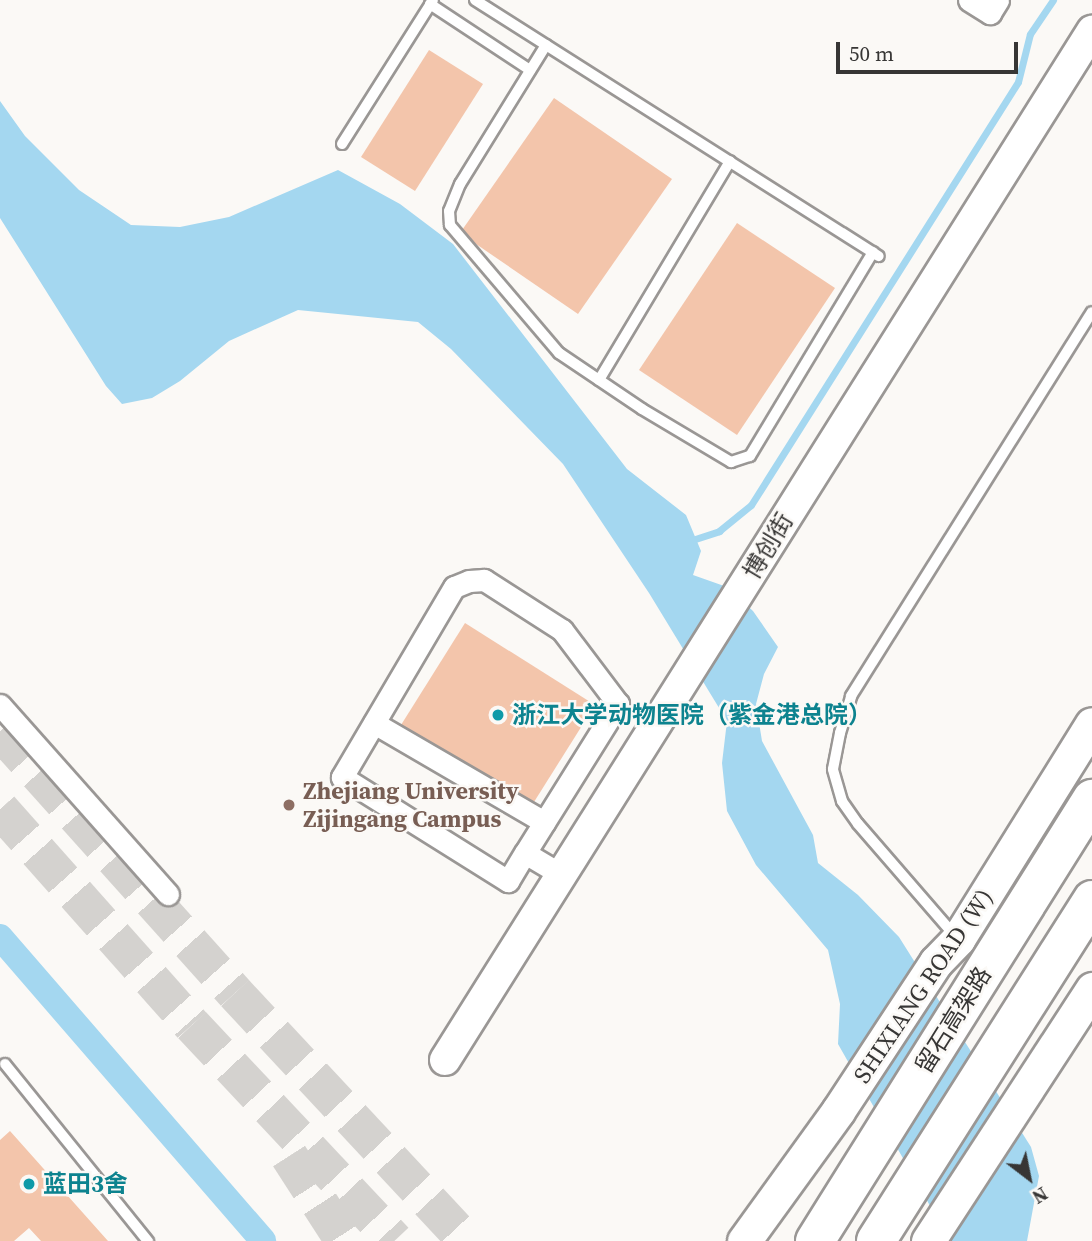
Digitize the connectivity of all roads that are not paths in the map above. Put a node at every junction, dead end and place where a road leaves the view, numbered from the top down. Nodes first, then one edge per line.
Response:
1 (475, 0) edge
2 (969, 0) edge
3 (998, 0) edge
4 (432, 2) edge
5 (1092, 31) edge
6 (546, 45) junction
7 (530, 70) junction
8 (342, 144) dead end
9 (730, 161) junction
10 (1092, 312) edge
11 (599, 380) junction
12 (0, 705) edge
13 (374, 723) junction
14 (1092, 724) edge
15 (1092, 799) edge
16 (544, 822) junction
17 (524, 853) junction
18 (562, 875) junction
19 (168, 894) dead end
20 (1092, 900) edge
21 (947, 951) junction
22 (1092, 989) edge
23 (445, 1060) dead end
24 (5, 1064) dead end
25 (931, 1236) edge
26 (148, 1241) edge
27 (744, 1241) edge
28 (815, 1241) edge
29 (876, 1241) edge

1 - 6 lane
2 - 3 street
4 - 7 lane
4 - 8 lane
5 - 18 street, 博创街
6 - 7 lane
6 - 9 lane
7 - 11 lane
9 - 11 lane
9 - 11 lane
10 - 21 lane
12 - 19 street
13 - 16 street
13 - 16 street
13 - 17 street
14 - 21 main road, SHIXIANG ROAD (W)
15 - 28 highway, 留石高架路
16 - 17 street
17 - 18 street
18 - 23 street, 博创街
20 - 29 highway
21 - 27 main road, SHIXIANG ROAD (W)
22 - 25 main road
24 - 26 lane

